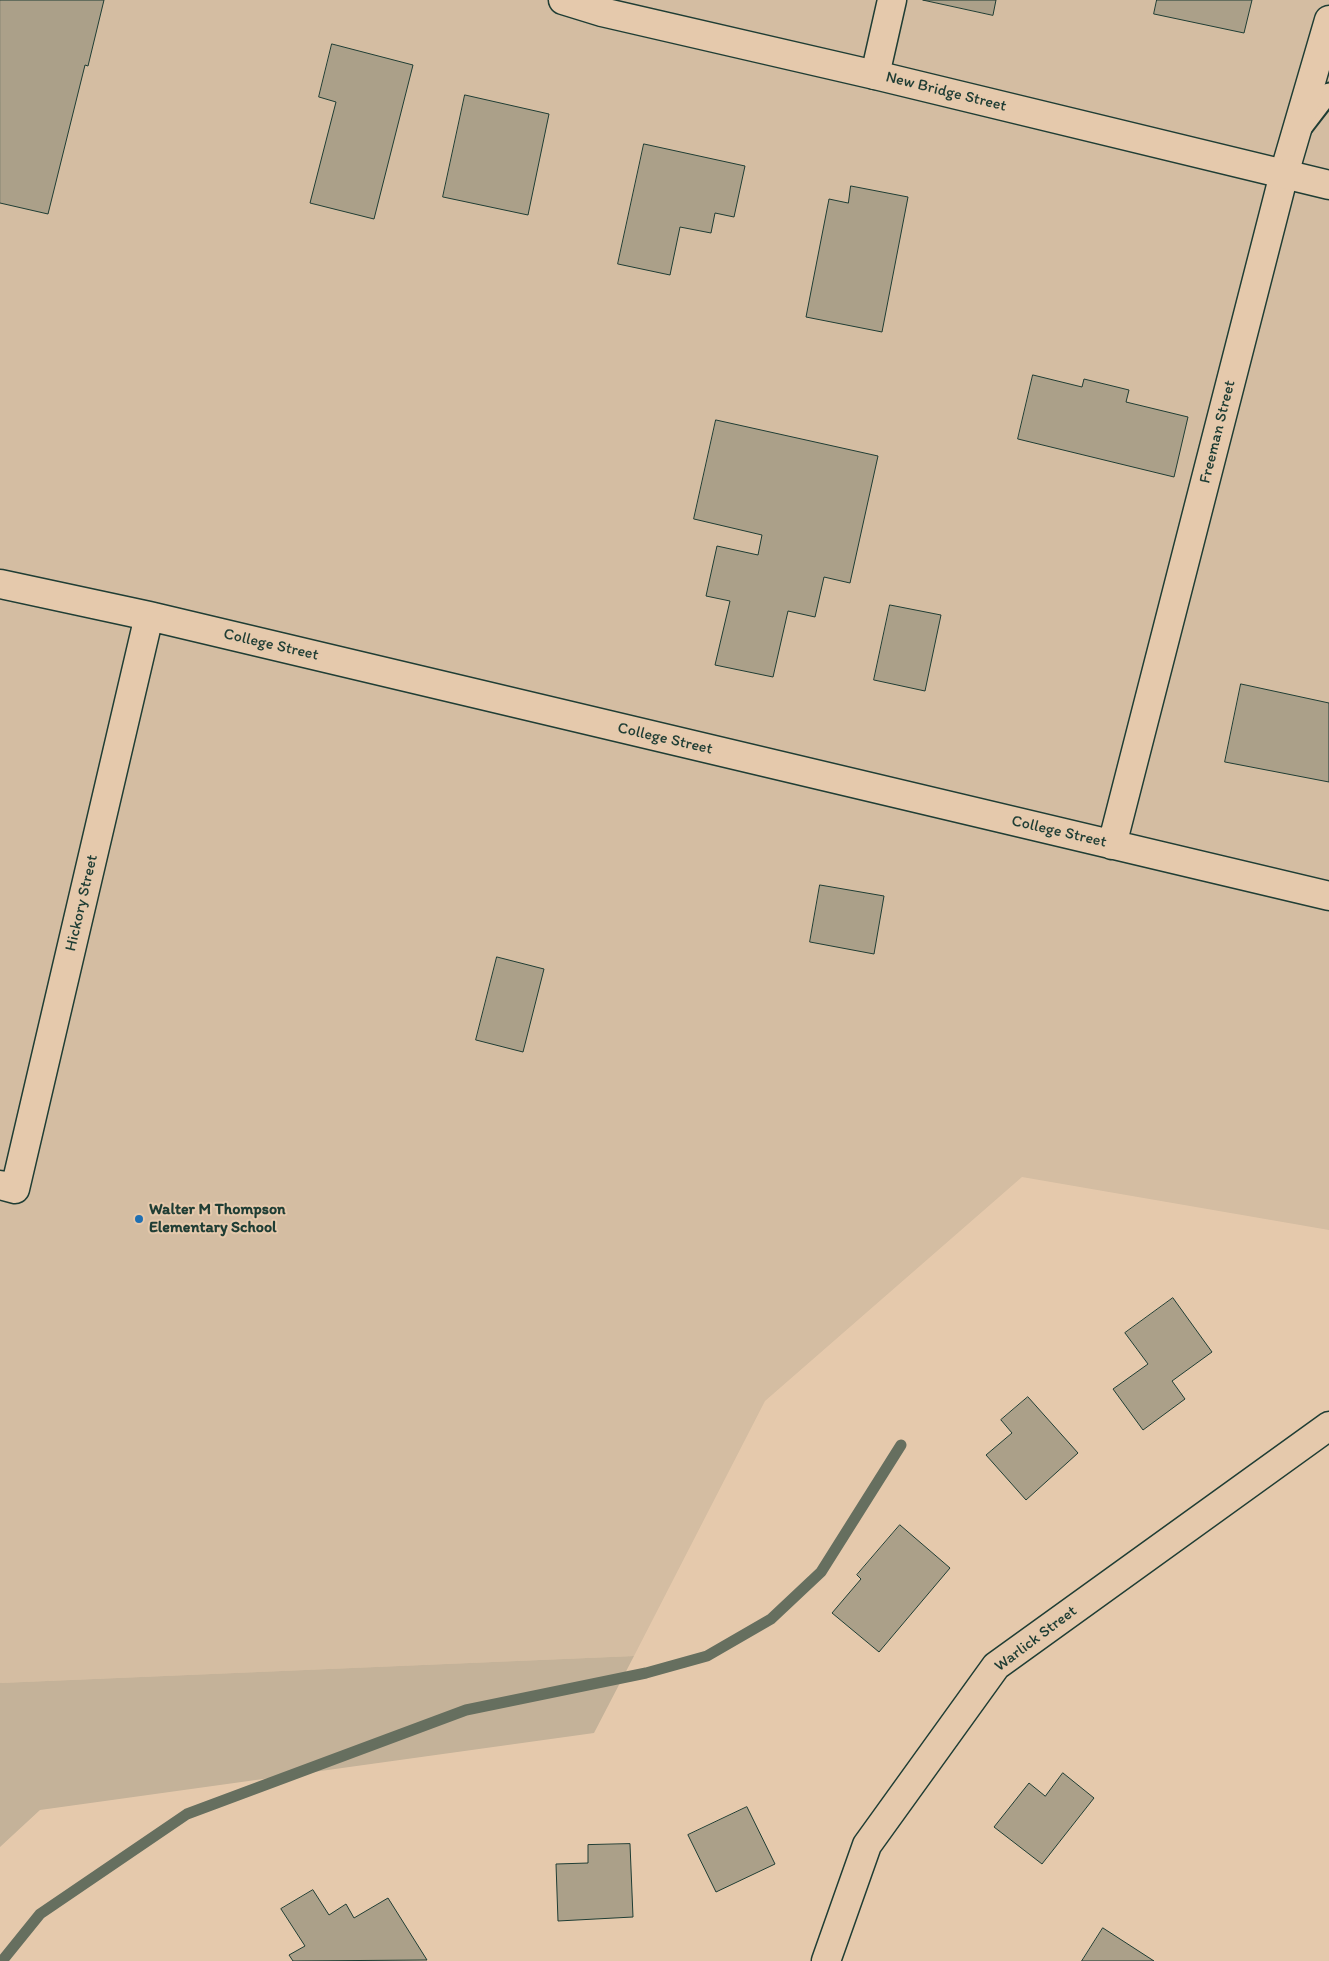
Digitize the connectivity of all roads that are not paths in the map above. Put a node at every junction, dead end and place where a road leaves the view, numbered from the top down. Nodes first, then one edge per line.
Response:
1 (563, 0) edge
2 (892, 0) edge
3 (1329, 20) edge
4 (875, 75) junction
5 (1329, 94) edge
6 (1295, 136) junction
7 (1284, 174) junction
8 (1329, 185) edge
9 (0, 584) edge
10 (150, 616) junction
11 (1112, 845) junction
12 (1329, 896) edge
13 (8, 1187) edge
14 (1329, 1426) edge
15 (826, 1961) edge

1 - 4 street, New Bridge Street
2 - 4 street
3 - 6 street, Freeman Street
4 - 7 street, New Bridge Street
5 - 6 lane
6 - 7 street, Freeman Street
7 - 8 street, New Bridge Street
7 - 11 street, Freeman Street
9 - 10 street, College Street
10 - 11 street, College Street
10 - 13 street, Hickory Street
11 - 12 street, College Street
14 - 15 street, Warlick Street

